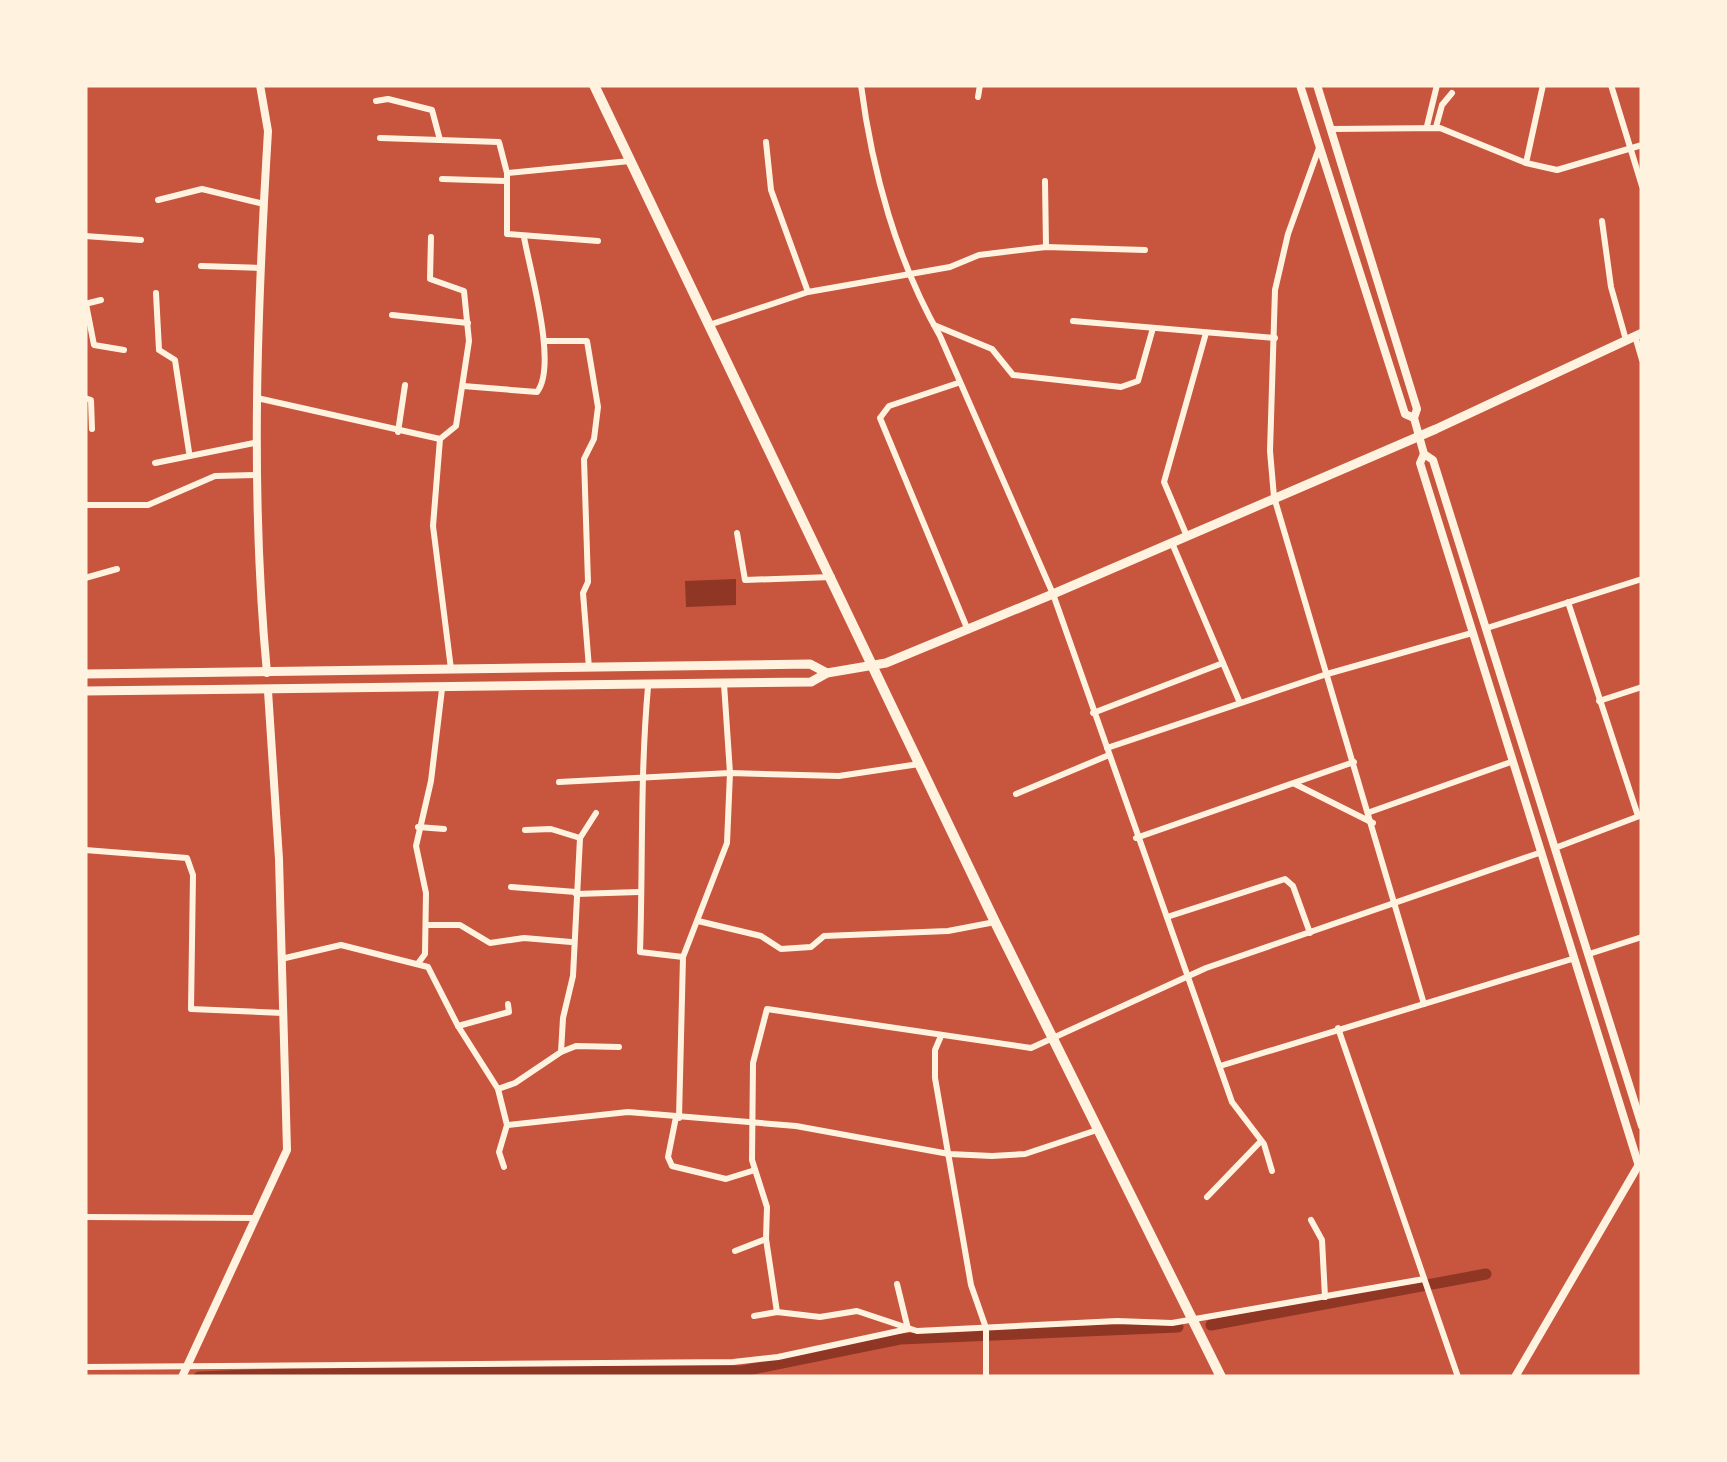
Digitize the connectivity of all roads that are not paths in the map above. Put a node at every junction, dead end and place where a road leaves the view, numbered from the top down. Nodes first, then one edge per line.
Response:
1 (260, 85) edge
2 (594, 85) edge
3 (862, 85) edge
4 (980, 85) edge
5 (1300, 85) edge
6 (1317, 85) edge
7 (1437, 85) edge
8 (1543, 85) edge
9 (1610, 85) edge
10 (1452, 92) dead end
11 (978, 97) dead end
12 (376, 101) dead end
13 (1431, 127) junction
14 (1332, 130) junction
15 (380, 138) dead end
16 (440, 140) junction
17 (766, 142) dead end
18 (1642, 145) edge
19 (1319, 148) junction
20 (1630, 148) junction
21 (631, 161) junction
22 (1526, 163) junction
23 (506, 177) junction
24 (442, 179) dead end
25 (1044, 182) dead end
26 (1642, 186) edge
27 (158, 200) dead end
28 (264, 204) junction
29 (1602, 221) dead end
30 (85, 236) edge
31 (431, 237) dead end
32 (524, 237) junction
33 (141, 240) dead end
34 (598, 240) dead end
35 (1046, 247) junction
36 (1145, 250) dead end
37 (1370, 255) junction
38 (1354, 260) junction
39 (200, 266) dead end
40 (261, 268) junction
41 (910, 272) junction
42 (808, 292) junction
43 (156, 293) dead end
44 (101, 300) dead end
45 (86, 304) edge
46 (392, 315) dead end
47 (1073, 321) dead end
48 (468, 323) junction
49 (712, 324) junction
50 (933, 324) junction
51 (1153, 328) junction
52 (1206, 334) junction
53 (1634, 336) edge
54 (1275, 338) junction
55 (544, 342) junction
56 (124, 350) dead end
57 (1642, 360) edge
58 (958, 383) junction
59 (405, 386) dead end
60 (463, 386) junction
61 (85, 398) edge
62 (257, 398) junction
63 (1414, 418) junction
64 (92, 429) dead end
65 (398, 432) junction
66 (1419, 436) junction
67 (440, 438) junction
68 (254, 443) junction
69 (189, 452) junction
70 (1424, 454) junction
71 (155, 462) dead end
72 (254, 474) junction
73 (1274, 497) junction
74 (85, 505) edge
75 (737, 533) dead end
76 (1186, 534) junction
77 (1171, 541) junction
78 (116, 569) dead end
79 (832, 577) junction
80 (85, 578) edge
81 (1642, 579) edge
82 (1053, 594) junction
83 (1568, 602) junction
84 (968, 628) junction
85 (1487, 628) junction
86 (1472, 634) junction
87 (1223, 663) junction
88 (680, 667) junction
89 (873, 667) junction
90 (589, 669) junction
91 (452, 672) junction
92 (267, 673) junction
93 (827, 673) junction
94 (85, 674) edge
95 (1327, 674) junction
96 (724, 684) junction
97 (648, 686) junction
98 (680, 686) junction
99 (1642, 687) edge
100 (442, 689) junction
101 (85, 690) edge
102 (268, 691) junction
103 (1598, 701) junction
104 (1240, 704) junction
105 (1093, 713) junction
106 (1108, 752) junction
107 (1527, 756) junction
108 (1354, 762) junction
109 (1511, 762) junction
110 (920, 764) junction
111 (730, 773) junction
112 (644, 778) junction
113 (559, 782) dead end
114 (1293, 783) junction
115 (1016, 794) dead end
116 (1370, 812) junction
117 (596, 813) dead end
118 (1640, 815) edge
119 (1374, 824) junction
120 (418, 827) junction
121 (444, 830) dead end
122 (524, 830) dead end
123 (580, 838) junction
124 (1136, 838) junction
125 (1556, 848) junction
126 (85, 850) edge
127 (1539, 852) junction
128 (511, 887) dead end
129 (640, 892) junction
130 (576, 893) junction
131 (1396, 903) junction
132 (1167, 917) junction
133 (698, 921) junction
134 (996, 922) junction
135 (426, 925) junction
136 (1310, 933) junction
137 (1642, 937) edge
138 (572, 942) junction
139 (1589, 954) junction
140 (683, 958) junction
141 (281, 959) junction
142 (1572, 959) junction
143 (419, 962) junction
144 (1186, 976) junction
145 (508, 1004) dead end
146 (1424, 1004) junction
147 (283, 1013) junction
148 (458, 1026) junction
149 (1338, 1028) junction
150 (941, 1036) junction
151 (1053, 1040) junction
152 (619, 1047) dead end
153 (561, 1052) junction
154 (1620, 1055) junction
155 (1606, 1059) junction
156 (1220, 1066) junction
157 (498, 1089) junction
158 (677, 1118) junction
159 (754, 1124) junction
160 (507, 1125) junction
161 (1642, 1126) edge
162 (1099, 1130) junction
163 (1261, 1140) junction
164 (949, 1154) junction
165 (1640, 1162) edge
166 (504, 1167) dead end
167 (754, 1170) junction
168 (1272, 1172) dead end
169 (1208, 1198) dead end
170 (85, 1218) edge
171 (255, 1218) junction
172 (1311, 1220) dead end
173 (766, 1239) junction
174 (736, 1250) dead end
175 (1425, 1281) junction
176 (898, 1284) dead end
177 (1325, 1297) junction
178 (777, 1312) junction
179 (754, 1316) dead end
180 (1193, 1322) junction
181 (908, 1329) junction
182 (986, 1330) junction
183 (85, 1367) edge
184 (607, 1370) edge
185 (183, 1372) edge
186 (986, 1377) edge
187 (1221, 1377) edge
188 (1458, 1377) edge
189 (1515, 1377) edge

1 - 28 street
2 - 21 main road
3 - 41 street
4 - 11 street
5 - 19 street
6 - 14 street
7 - 13 street
8 - 22 street
9 - 20 street
10 - 13 street
12 - 16 street
13 - 14 street
13 - 22 street
14 - 37 street
15 - 16 street
16 - 23 street
17 - 42 street
18 - 20 street
19 - 38 street
19 - 54 street
20 - 22 street
20 - 26 street
21 - 23 street
21 - 49 main road
23 - 24 street
23 - 32 street
25 - 35 street
27 - 28 street
28 - 40 street
29 - 53 street
30 - 33 street
31 - 48 street
32 - 34 street
32 - 55 street
35 - 36 street
35 - 41 street
37 - 38 street
37 - 63 street
38 - 63 street
39 - 40 street
40 - 62 street
41 - 42 street
41 - 50 street
42 - 49 street
43 - 69 street
44 - 45 street
45 - 56 street
46 - 48 street
47 - 51 street
48 - 60 street
49 - 79 main road
50 - 51 street
50 - 58 street
51 - 52 street
52 - 54 street
52 - 76 street
53 - 57 street
53 - 66 main road
54 - 73 street
55 - 60 street
55 - 90 street
58 - 82 street
58 - 84 street
59 - 65 street
60 - 67 street
61 - 64 street
62 - 65 street
62 - 68 street
63 - 66 street
65 - 67 street
66 - 70 street
66 - 73 main road
67 - 91 street
68 - 69 street
68 - 72 street
69 - 71 street
70 - 85 street
70 - 86 street
72 - 74 street
72 - 92 street
73 - 76 main road
73 - 95 street
75 - 79 street
76 - 77 main road
77 - 82 main road
77 - 87 street
78 - 80 street
79 - 89 main road
81 - 83 street
82 - 84 main road
82 - 105 street
83 - 85 street
83 - 103 street
84 - 89 main road
85 - 86 street
85 - 107 street
86 - 95 street
86 - 109 street
87 - 104 street
87 - 105 street
88 - 90 main road
88 - 93 main road
88 - 98 main road
89 - 93 main road
89 - 110 main road
90 - 91 main road
91 - 92 main road
92 - 94 main road
92 - 102 main road
93 - 96 main road
95 - 104 street
95 - 108 street
96 - 98 main road
96 - 111 street
97 - 98 main road
97 - 100 main road
97 - 112 street
99 - 103 street
100 - 102 main road
100 - 120 street
101 - 102 main road
102 - 141 street
103 - 118 street
104 - 106 street
105 - 106 street
106 - 115 street
106 - 124 street
107 - 109 street
107 - 125 street
108 - 114 street
108 - 116 street
109 - 116 street
109 - 127 street
110 - 111 street
110 - 134 main road
111 - 112 street
111 - 133 street
112 - 113 street
112 - 129 street
114 - 119 street
114 - 124 street
116 - 119 street
117 - 123 street
118 - 125 street
119 - 131 street
120 - 121 street
120 - 135 street
122 - 123 street
123 - 130 street
124 - 132 street
125 - 127 street
125 - 139 street
126 - 147 street
127 - 131 street
127 - 142 street
128 - 130 street
129 - 130 street
129 - 140 street
130 - 138 street
131 - 136 street
131 - 146 street
132 - 136 street
132 - 144 street
133 - 134 street
133 - 140 street
134 - 151 main road
135 - 138 street
135 - 143 street
136 - 144 street
137 - 139 street
138 - 153 street
139 - 142 street
139 - 154 street
140 - 158 street
141 - 143 street
141 - 147 street
142 - 146 street
142 - 155 street
143 - 148 street
144 - 151 street
144 - 156 street
145 - 148 street
146 - 149 street
147 - 171 street
148 - 157 street
149 - 156 street
149 - 175 street
150 - 151 street
150 - 159 street
150 - 164 street
151 - 162 main road
152 - 153 street
153 - 157 street
154 - 155 street
154 - 161 street
155 - 165 street
156 - 163 street
157 - 160 street
158 - 159 street
158 - 160 street
158 - 167 street
159 - 164 street
159 - 167 street
160 - 166 street
162 - 164 street
162 - 180 main road
163 - 168 street
163 - 169 street
164 - 182 street
165 - 189 street
167 - 173 street
170 - 171 street
171 - 185 street
172 - 177 street
173 - 174 street
173 - 178 street
175 - 177 street
175 - 188 street
176 - 181 street
177 - 180 street
178 - 179 street
178 - 181 street
180 - 182 street
180 - 187 main road
181 - 182 street
181 - 184 street
182 - 186 street
183 - 185 street
184 - 185 street

